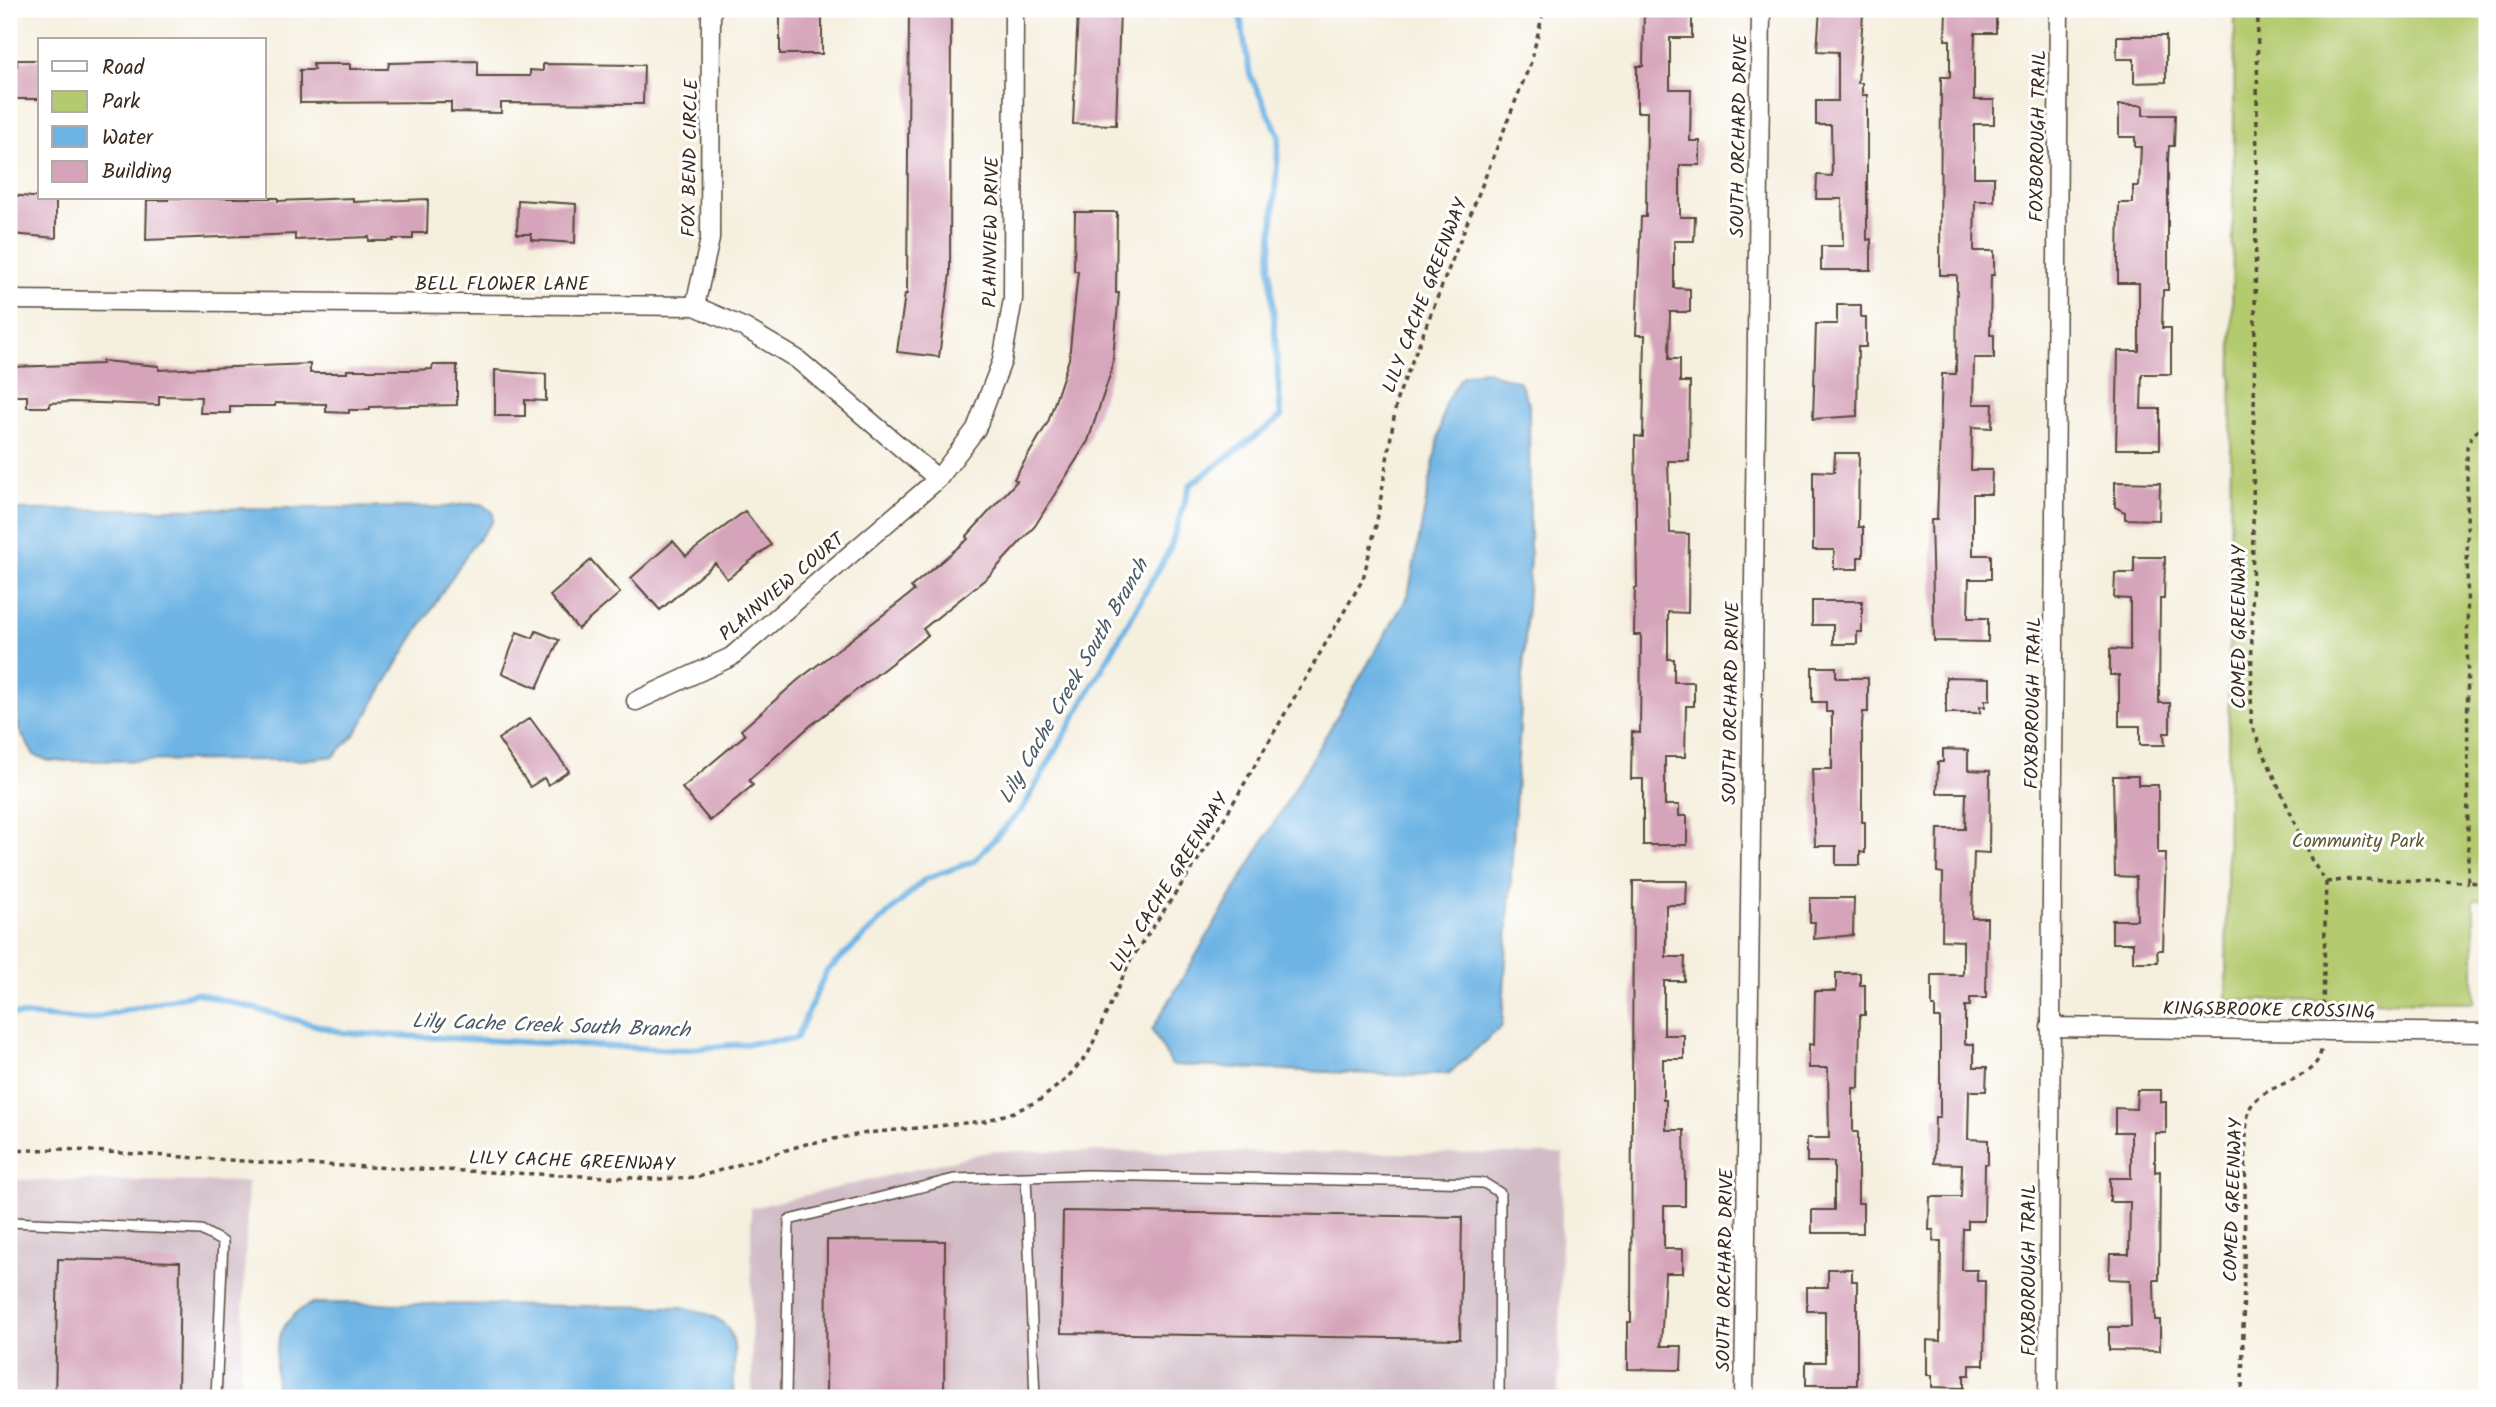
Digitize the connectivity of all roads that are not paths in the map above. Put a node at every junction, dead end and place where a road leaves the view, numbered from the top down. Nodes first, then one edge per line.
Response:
1 (711, 9) edge
2 (1014, 9) edge
3 (1760, 9) edge
4 (2059, 9) edge
5 (9, 300) edge
6 (695, 306) junction
7 (938, 479) junction
8 (636, 701) dead end
9 (2050, 1027) junction
10 (2487, 1033) edge
11 (1026, 1177) junction
12 (9, 1222) edge
13 (216, 1398) edge
14 (786, 1398) edge
15 (1035, 1398) edge
16 (1500, 1398) edge
17 (1744, 1398) edge
18 (2049, 1398) edge

1 - 6 street, FOX BEND CIRCLE
2 - 7 street, PLAINVIEW DRIVE
3 - 17 street, SOUTH ORCHARD DRIVE
4 - 9 street, FOXBOROUGH TRAIL
5 - 6 street, BELL FLOWER LANE
6 - 7 street, BELL FLOWER LANE
7 - 8 street, PLAINVIEW COURT
9 - 10 street, KINGSBROOKE CROSSING
9 - 18 street, FOXBOROUGH TRAIL
11 - 14 lane
11 - 15 lane
11 - 16 lane
12 - 13 lane

